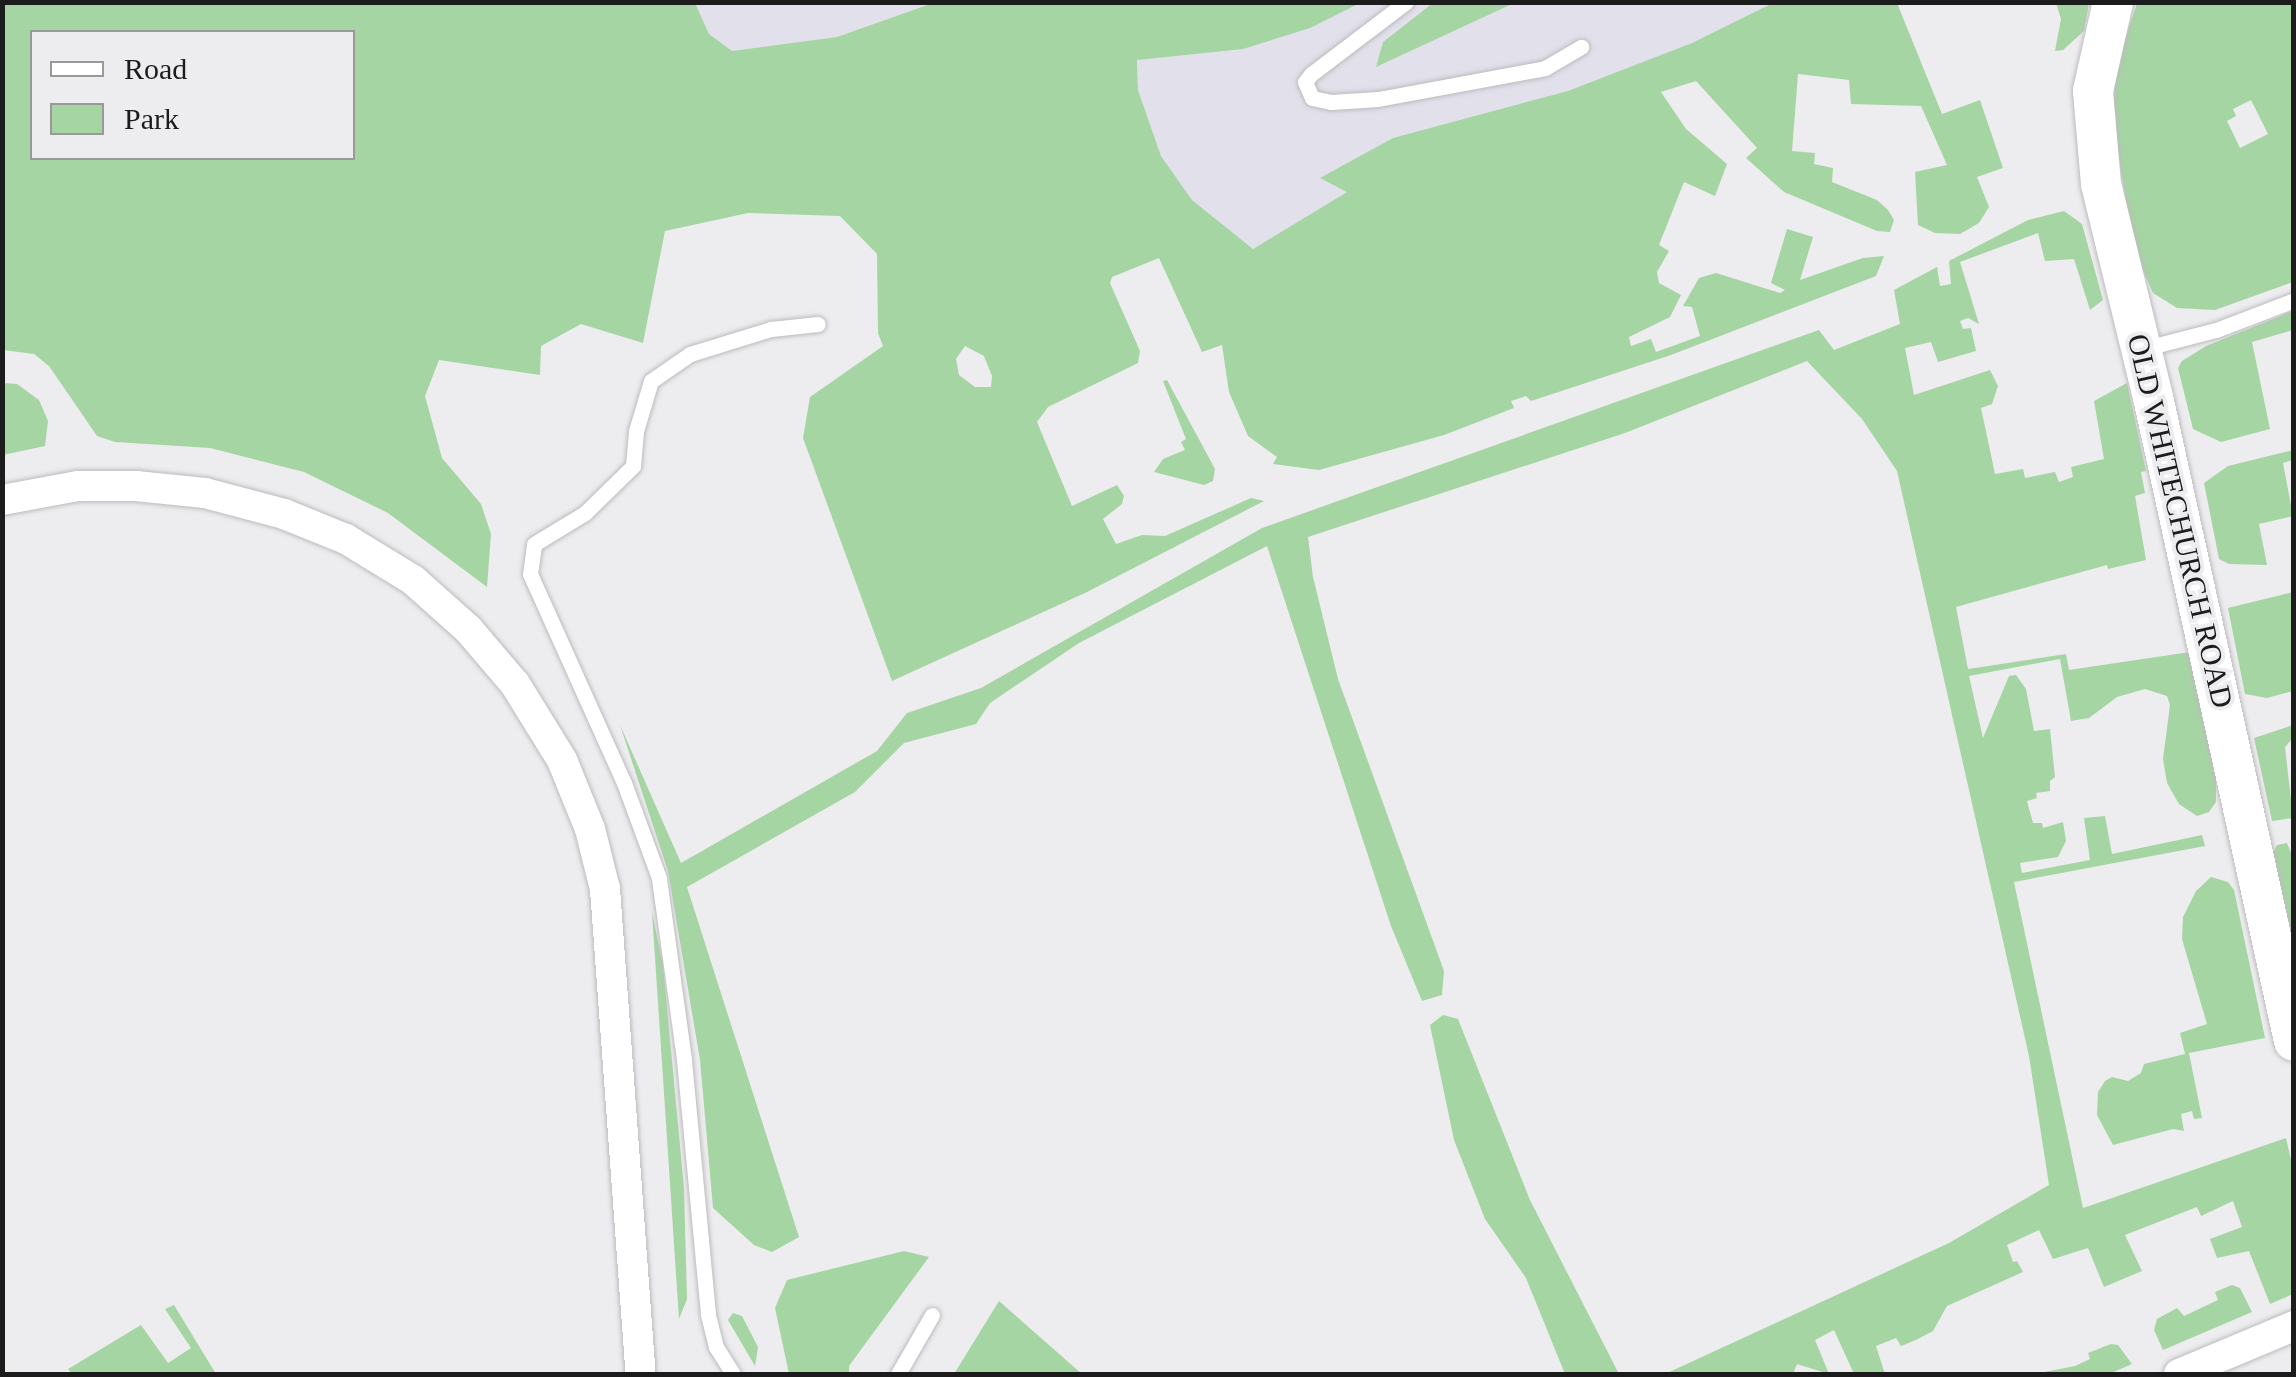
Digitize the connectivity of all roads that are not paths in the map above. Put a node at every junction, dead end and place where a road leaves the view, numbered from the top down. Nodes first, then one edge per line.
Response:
1 (1406, 2) edge
2 (2113, 2) edge
3 (1581, 47) dead end
4 (2294, 300) edge
5 (818, 324) dead end
6 (2142, 350) junction
7 (2, 500) edge
8 (2294, 1040) edge
9 (932, 1315) dead end
10 (2294, 1326) edge
11 (642, 1374) edge
12 (733, 1374) edge
13 (898, 1374) edge
14 (2180, 1374) edge

1 - 3 lane
2 - 6 street, OLD WHITECHURCH ROAD
4 - 6 lane
5 - 12 lane
6 - 8 street, OLD WHITECHURCH ROAD
7 - 11 street
9 - 13 lane
10 - 14 street

